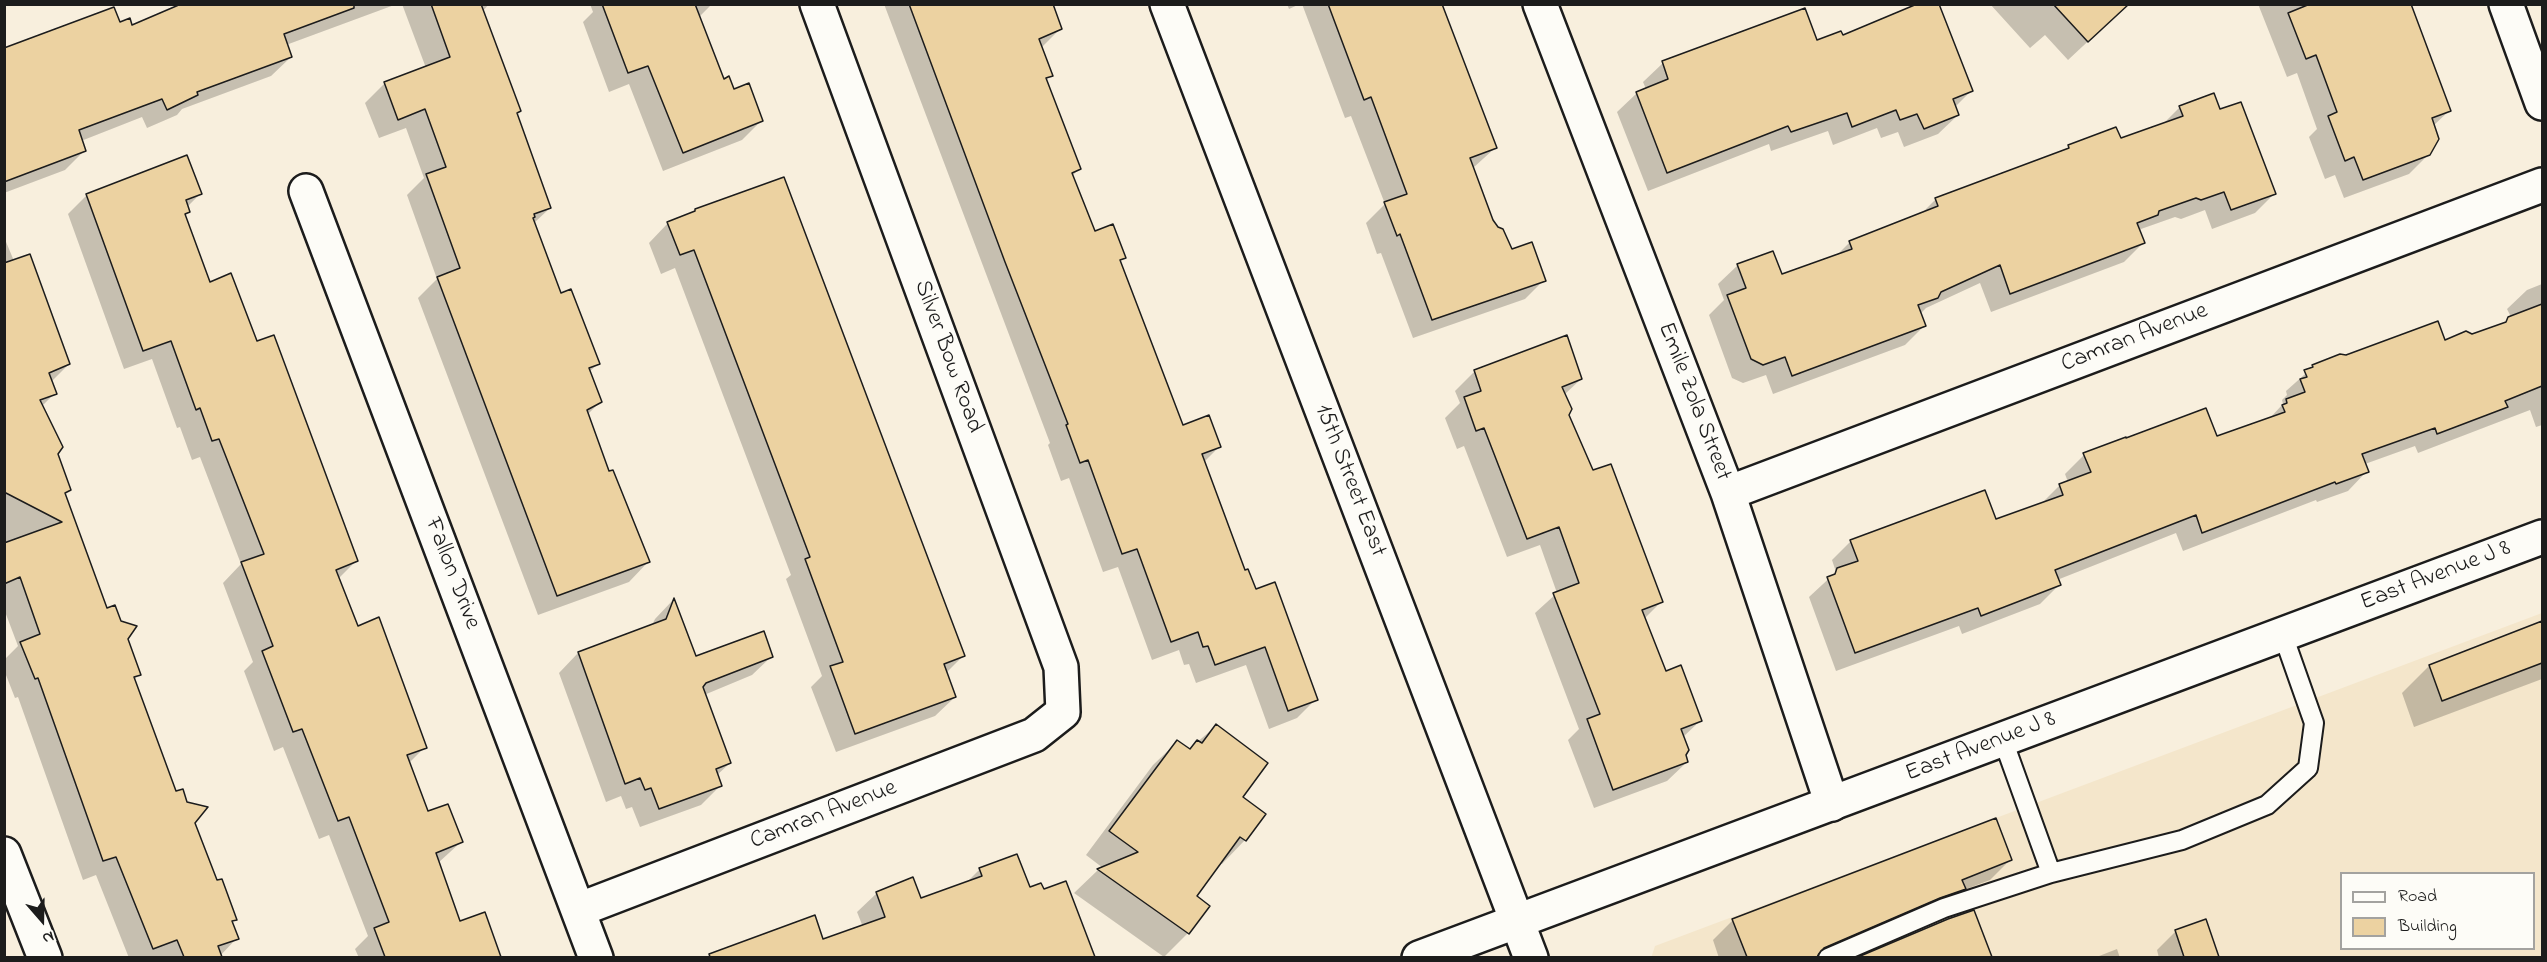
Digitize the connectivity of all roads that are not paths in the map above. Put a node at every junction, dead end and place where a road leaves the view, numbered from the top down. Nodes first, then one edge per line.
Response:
1 (817, 4) edge
2 (1167, 4) edge
3 (1540, 4) edge
4 (2506, 4) edge
5 (2542, 103) edge
6 (2542, 185) edge
7 (306, 191) dead end
8 (1728, 493) junction
9 (2542, 537) edge
10 (2283, 635) junction
11 (1063, 711) joint
12 (2002, 740) junction
13 (1832, 804) junction
14 (4, 854) edge
15 (2051, 873) junction
16 (578, 910) junction
17 (1517, 922) junction
18 (45, 957) edge
19 (596, 957) edge
20 (1419, 957) edge
21 (1531, 957) edge
22 (1828, 957) edge

1 - 11 street, Silver Bow Road
2 - 17 street, 15th Street East
3 - 8 street, Emile Zola Street
4 - 5 street
6 - 8 street, Camran Avenue
7 - 16 street, Fallon Drive
8 - 13 street, Emile Zola Street
9 - 10 street, East Avenue J 8
10 - 12 street, East Avenue J 8
10 - 15 lane
11 - 16 street, Camran Avenue
12 - 13 street, East Avenue J 8
12 - 15 lane
13 - 17 street, East Avenue J 8
14 - 18 street
15 - 22 lane
16 - 19 street, Fallon Drive
17 - 20 street, East Avenue J 8
17 - 21 street, 15th Street East

